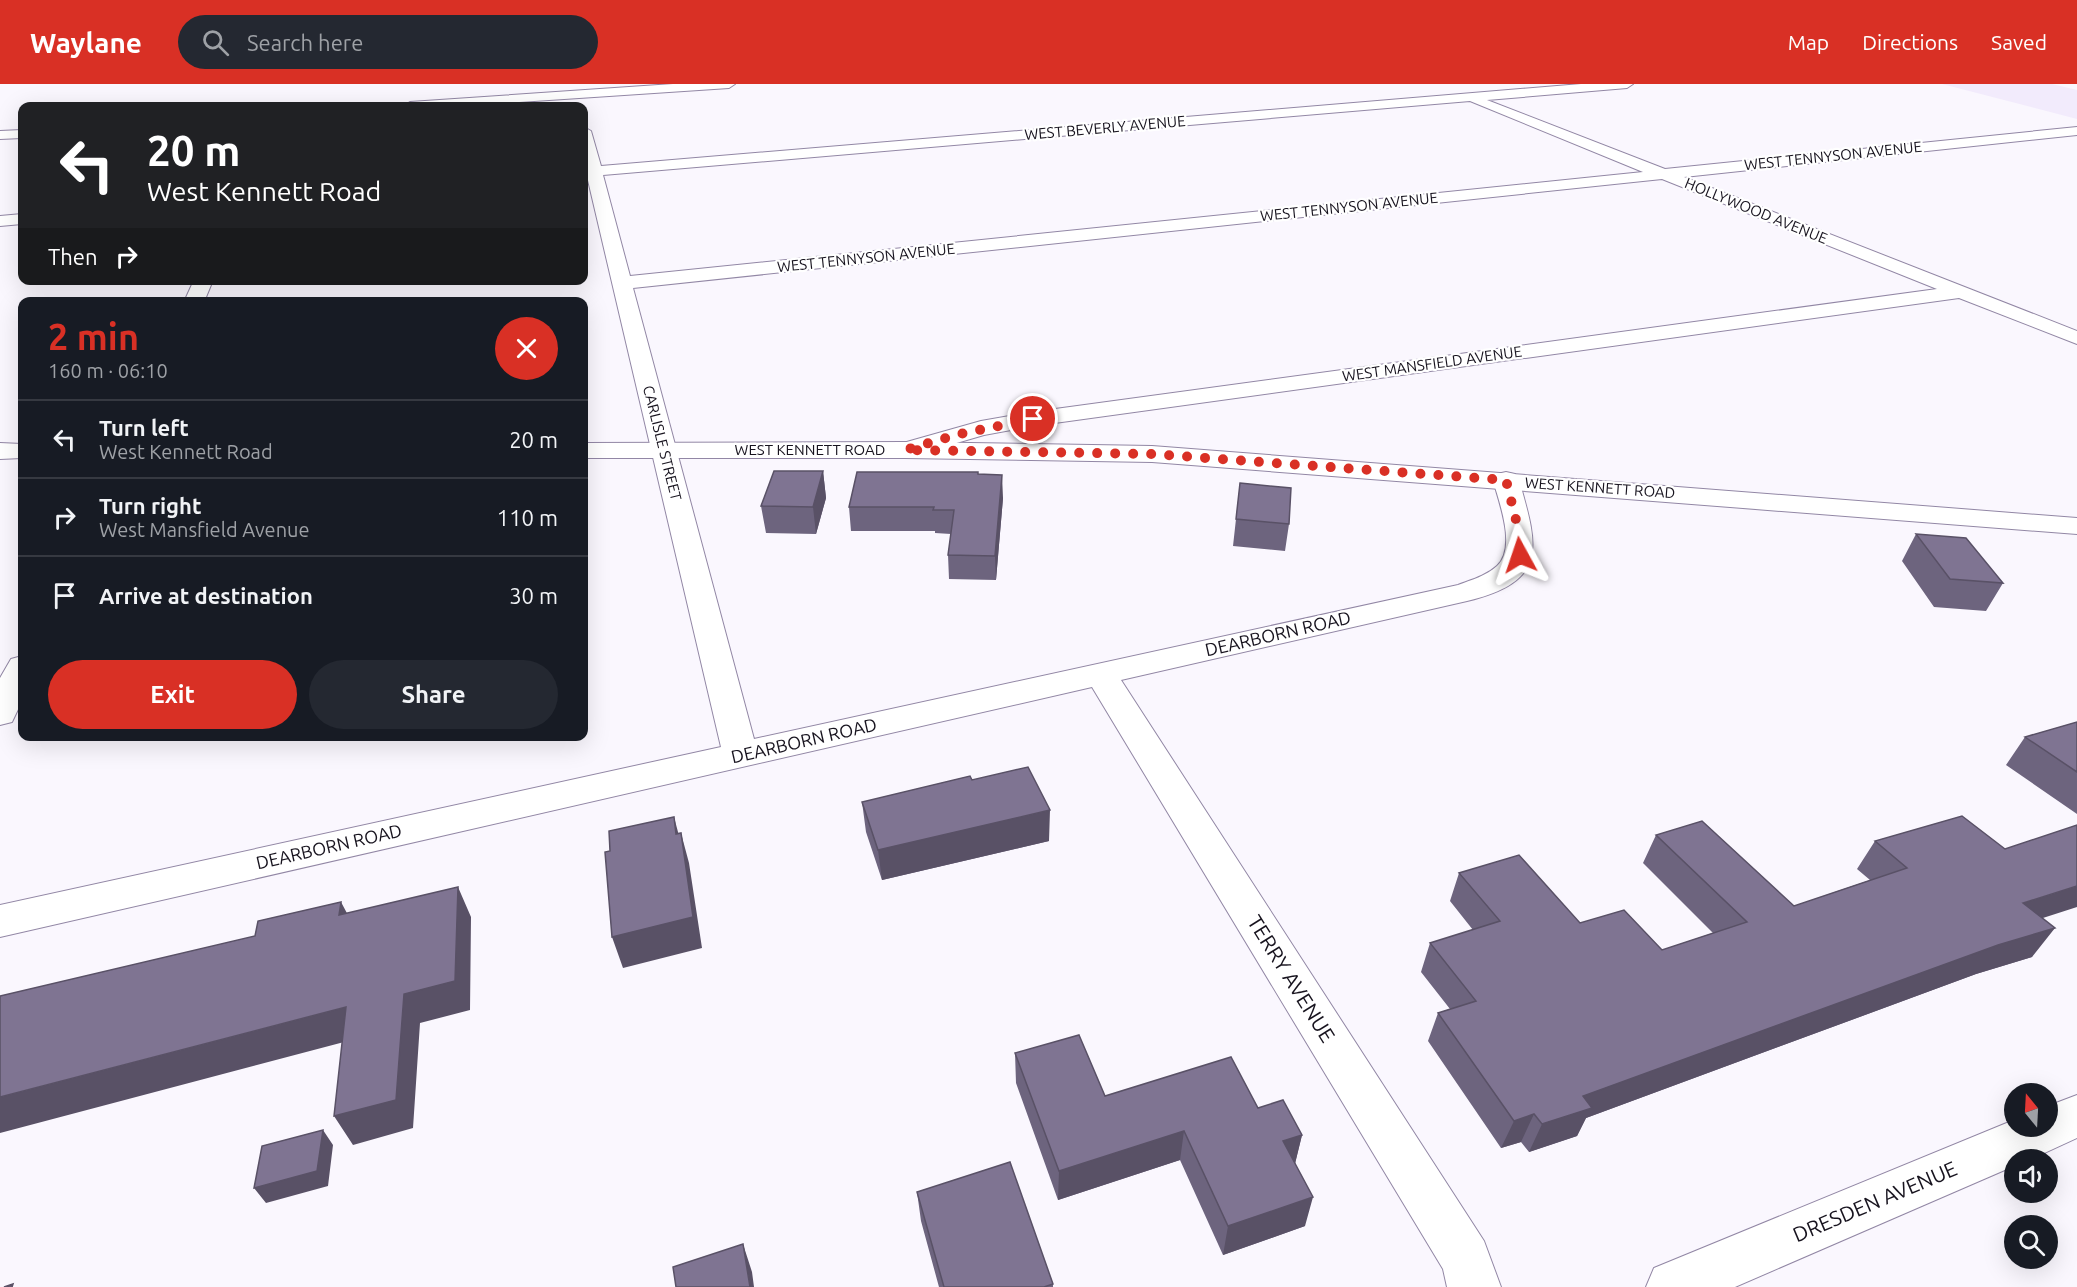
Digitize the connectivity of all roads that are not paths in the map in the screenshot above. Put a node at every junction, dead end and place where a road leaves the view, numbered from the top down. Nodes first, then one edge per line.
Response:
1 (729, 84) edge
2 (1436, 84) edge
3 (1627, 84) edge
4 (574, 95) edge
5 (1469, 97) junction
6 (470, 102) edge
7 (2077, 131) edge
8 (18, 134) edge
9 (0, 135) edge
10 (588, 171) edge
11 (1664, 174) junction
12 (18, 219) edge
13 (0, 221) edge
14 (622, 283) junction
15 (1962, 292) junction
16 (2077, 338) edge
17 (905, 450) junction
18 (0, 451) edge
19 (18, 451) edge
20 (588, 451) edge
21 (664, 451) junction
22 (1506, 480) junction
23 (2077, 526) edge
24 (1101, 674) junction
25 (18, 675) edge
26 (0, 714) edge
27 (741, 755) junction
28 (0, 921) edge
29 (2077, 1116) edge
30 (1474, 1287) edge
31 (1672, 1287) edge

1 - 4 street
2 - 5 street, HOLLYWOOD AVENUE
3 - 5 street, WEST BEVERLY AVENUE
4 - 6 street
5 - 10 street, WEST BEVERLY AVENUE
5 - 11 street, HOLLYWOOD AVENUE
7 - 11 street, WEST TENNYSON AVENUE
8 - 9 street
10 - 14 street, CARLISLE STREET
11 - 14 street, WEST TENNYSON AVENUE
11 - 15 street, HOLLYWOOD AVENUE
12 - 13 street
14 - 21 street, CARLISLE STREET
15 - 16 street, HOLLYWOOD AVENUE
15 - 17 street, WEST MANSFIELD AVENUE
17 - 21 street, WEST KENNETT ROAD
17 - 22 street, WEST KENNETT ROAD
18 - 19 street
20 - 21 street, WEST KENNETT ROAD
21 - 27 street, CARLISLE STREET
22 - 23 street, WEST KENNETT ROAD
22 - 24 street, DEARBORN ROAD
24 - 27 street, DEARBORN ROAD
24 - 30 street, TERRY AVENUE
25 - 26 street
27 - 28 street, DEARBORN ROAD
29 - 31 street, DRESDEN AVENUE

